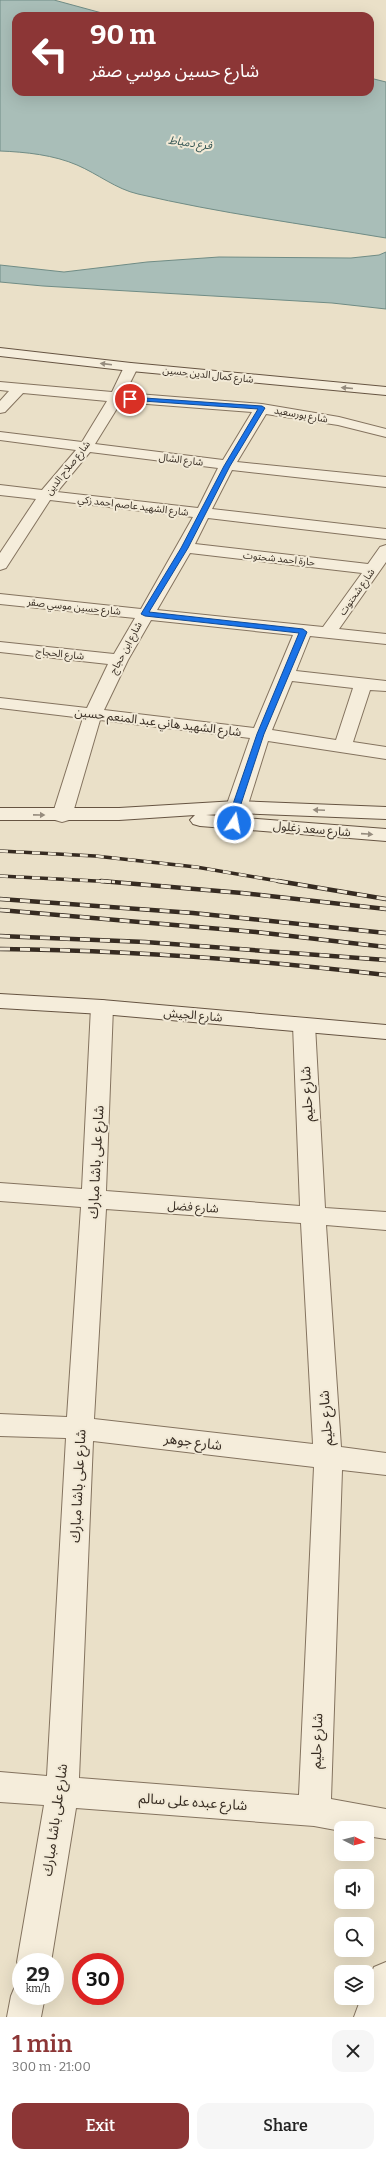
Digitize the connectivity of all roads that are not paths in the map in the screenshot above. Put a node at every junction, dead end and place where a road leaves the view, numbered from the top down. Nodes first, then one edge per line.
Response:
1 (0, 352) edge
2 (30, 355) junction
3 (0, 356) edge
4 (131, 367) junction
5 (0, 386) edge
6 (19, 389) junction
7 (386, 391) edge
8 (116, 398) junction
9 (262, 408) junction
10 (0, 409) edge
11 (386, 433) edge
12 (0, 436) edge
13 (86, 447) junction
14 (227, 466) junction
15 (386, 482) edge
16 (0, 490) edge
17 (46, 495) junction
18 (202, 514) junction
19 (386, 534) edge
20 (185, 548) junction
21 (386, 550) edge
22 (0, 565) edge
23 (373, 569) junction
24 (0, 599) edge
25 (145, 614) junction
26 (303, 632) junction
27 (327, 634) junction
28 (386, 639) edge
29 (0, 647) edge
30 (119, 660) junction
31 (284, 675) junction
32 (362, 684) junction
33 (386, 686) edge
34 (0, 703) edge
35 (93, 715) junction
36 (260, 734) junction
37 (343, 746) junction
38 (386, 753) edge
39 (386, 813) edge
40 (0, 814) edge
41 (235, 815) junction
42 (62, 816) junction
43 (386, 835) edge
44 (0, 1001) edge
45 (102, 1007) junction
46 (304, 1025) junction
47 (386, 1032) edge
48 (0, 1192) edge
49 (94, 1199) junction
50 (313, 1215) junction
51 (386, 1221) edge
52 (0, 1425) edge
53 (80, 1428) junction
54 (328, 1459) junction
55 (386, 1464) edge
56 (0, 1787) edge
57 (62, 1792) junction
58 (314, 1811) junction
59 (386, 1824) edge
60 (35, 1953) edge
61 (386, 1979) edge
62 (26, 2005) edge
63 (24, 2017) edge
64 (371, 2017) edge

1 - 2 street
2 - 3 street
4 -> 2 street, شارع كمال الدين حسين
7 -> 4 street, شارع كمال الدين حسين
4 - 8 street, شارع صلاح الدين
5 - 6 street, شارع بورسعيد
6 - 8 street, شارع بورسعيد
6 - 10 street
8 - 9 street, شارع بورسعيد
8 - 13 street, شارع صلاح الدين
9 - 11 street, شارع بورسعيد
9 - 14 street, شارع ابن حجاج
12 - 13 street, شارع الشال
13 - 14 street, شارع الشال
13 - 17 street, شارع صلاح الدين
14 - 15 street, شارع الشال
14 - 18 street, شارع ابن حجاج
16 - 17 street, شارع الشهيد عاصم احمد زكي
17 - 18 street, شارع الشهيد عاصم احمد زكي
17 - 22 street, شارع صلاح الدين
18 - 19 street, شارع الشهيد عاصم احمد زكي
18 - 20 street, شارع ابن حجاج
20 - 23 street, حارة احمد شحتوت
20 - 25 street, شارع ابن حجاج
21 - 23 street, شارع شحتوت
23 - 27 street, شارع شحتوت
24 - 25 street, شارع حسين موسي صقر
25 - 26 street, شارع حسين موسي صقر
25 - 30 street, شارع ابن حجاج
26 - 27 street, شارع حسين موسي صقر
26 - 31 street
27 - 28 street, شارع حسين موسي صقر
29 - 30 street, شارع الحجاج
30 - 35 street, شارع ابن حجاج
31 - 32 street
31 - 36 street
32 - 33 street
32 - 37 street
34 - 35 street, شارع الشهيد هاني عبد المنعم حسين
35 - 36 street, شارع الشهيد هاني عبد المنعم حسين
35 - 42 street, شارع ابن حجاج
36 - 37 street, شارع الشهيد هاني عبد المنعم حسين
36 - 41 street
37 - 38 street, شارع الشهيد هاني عبد المنعم حسين
39 -> 41 street, شارع سعد زغلول
40 -> 42 street, شارع سعد زغلول
41 - 42 street, شارع سعد زغلول
41 -> 43 street, شارع سعد زغلول
44 - 45 street, شارع الجيش
45 - 46 street, شارع الجيش
45 - 49 street, شارع على باشا مبارك
46 - 47 street, شارع الجيش
46 - 50 street, شارع حليم
48 - 49 street, شارع فضل
49 - 50 street, شارع فضل
49 - 53 street, شارع على باشا مبارك
50 - 51 street, شارع فضل
50 - 54 street, شارع حليم
52 - 53 street, شارع جوهر
53 - 54 street, شارع جوهر
53 - 57 street, شارع على باشا مبارك
54 - 55 street, شارع جوهر
54 - 58 street, شارع حليم
56 - 57 street, شارع عبده على سالم
57 - 58 street, شارع عبده على سالم
57 - 60 street, شارع على باشا مبارك
58 - 59 street, شارع عبده على سالم
61 - 64 street
62 - 63 street

